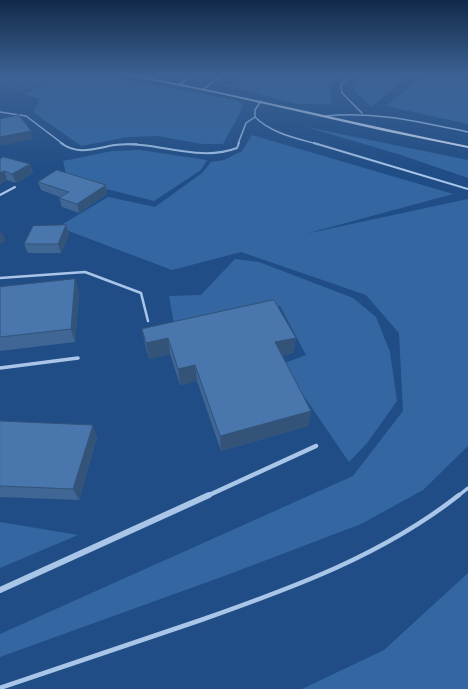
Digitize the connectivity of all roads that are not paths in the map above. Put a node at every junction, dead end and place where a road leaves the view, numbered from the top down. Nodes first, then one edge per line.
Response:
1 (256, 108) edge
2 (289, 108) edge
3 (357, 108) edge
4 (0, 112) edge
5 (362, 113) junction
6 (255, 117) junction
7 (324, 117) junction
8 (468, 132) edge
9 (468, 147) edge
10 (16, 187) dead end
11 (468, 189) edge
12 (0, 196) edge
13 (0, 278) edge
14 (148, 321) dead end
15 (78, 358) dead end
16 (0, 368) edge
17 (316, 446) dead end
18 (468, 488) edge
19 (0, 590) edge
20 (0, 688) edge

1 - 6 lane
2 - 7 street
3 - 5 lane
4 - 6 lane
5 - 7 lane
5 - 8 lane
6 - 11 lane
7 - 9 street
10 - 12 lane
13 - 14 lane
15 - 16 lane
17 - 19 street
18 - 20 lane

